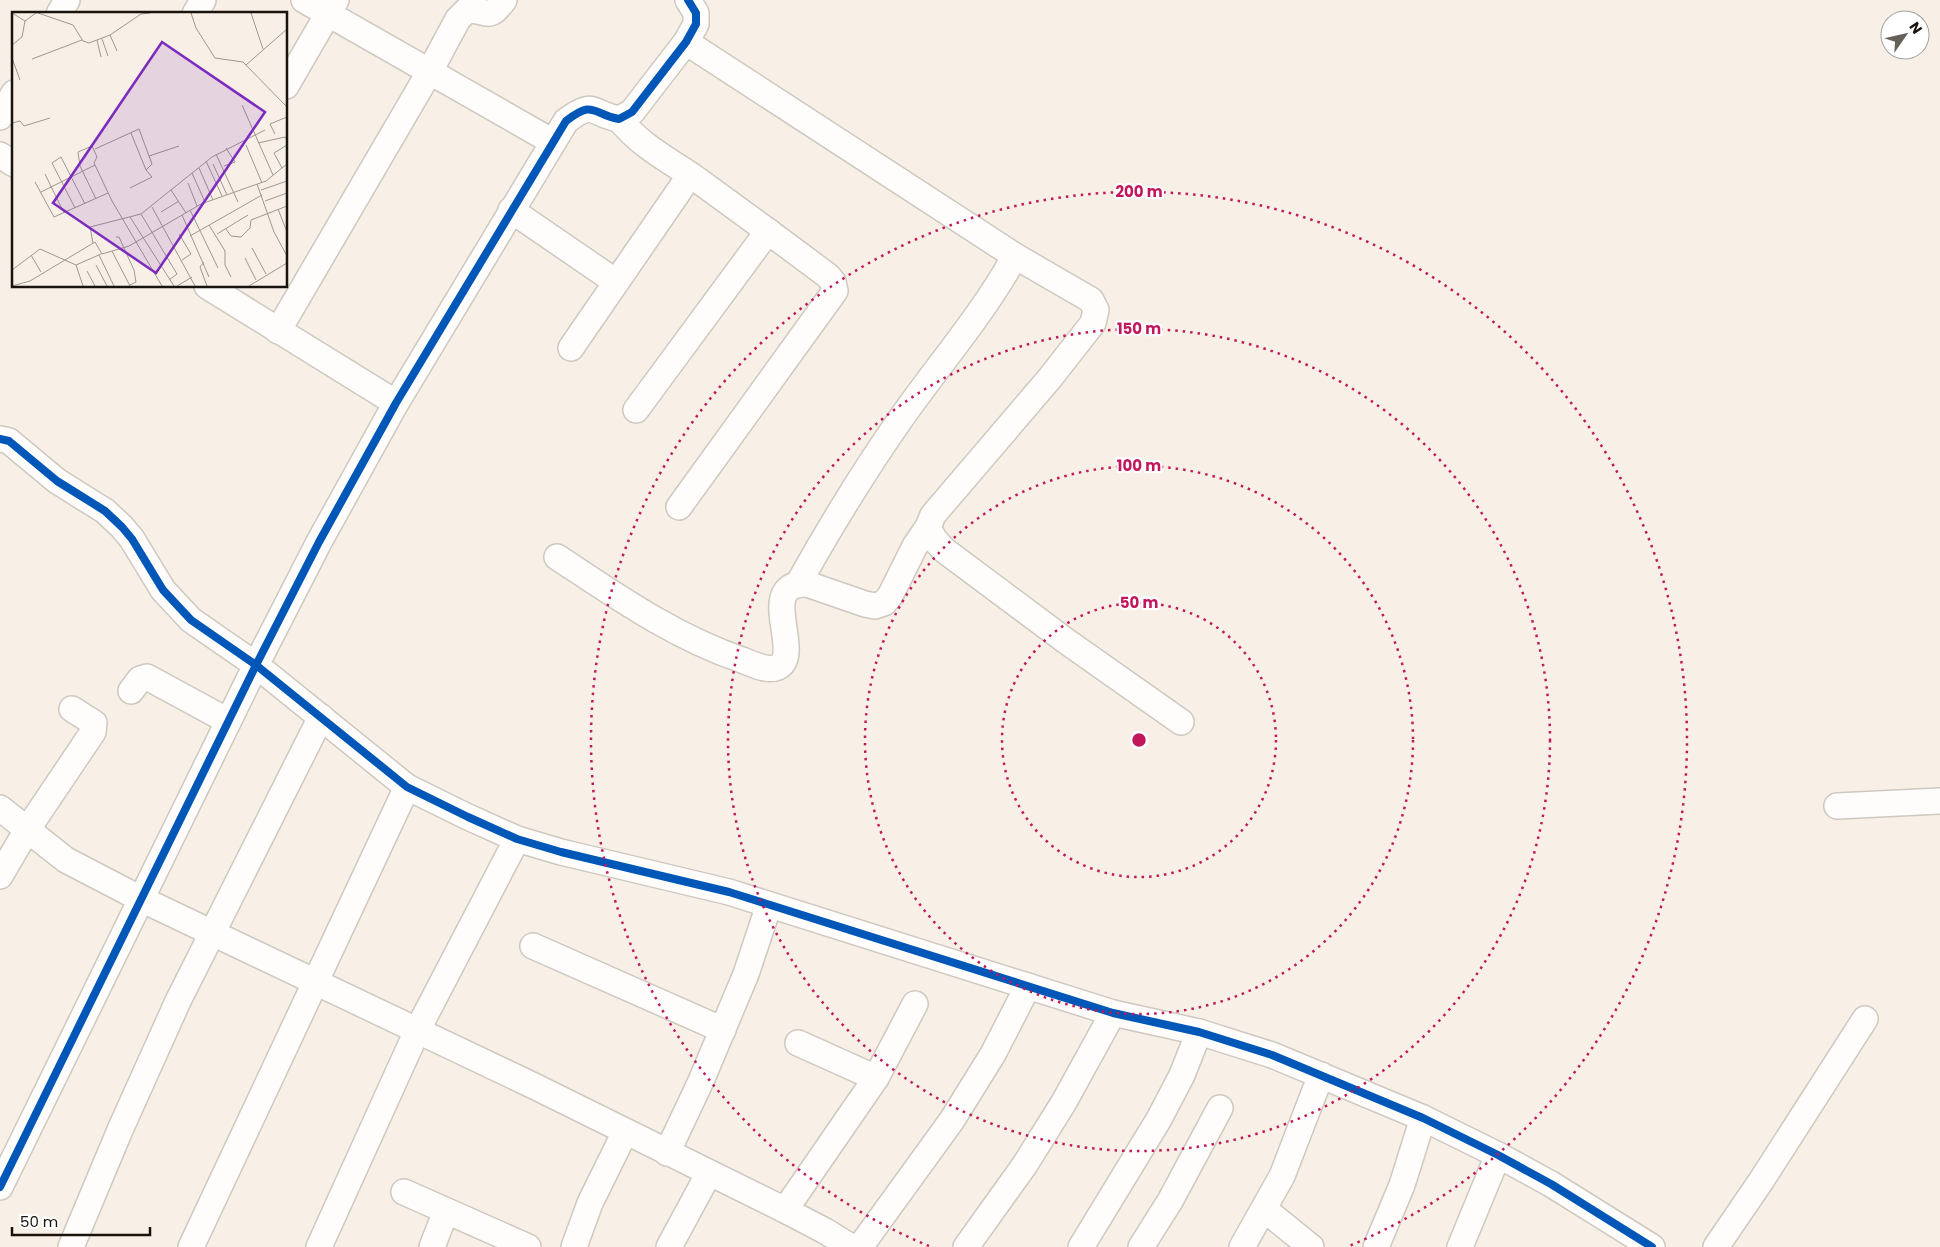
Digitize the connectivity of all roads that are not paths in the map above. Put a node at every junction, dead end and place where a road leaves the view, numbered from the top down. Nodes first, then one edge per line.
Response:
1 (67, 0) edge
2 (203, 0) edge
3 (304, 0) edge
4 (504, 0) edge
5 (688, 0) edge
6 (332, 7) edge
7 (60, 12) edge
8 (196, 12) edge
9 (686, 42) junction
10 (430, 71) junction
11 (288, 83) edge
12 (12, 95) edge
13 (0, 116) edge
14 (619, 119) junction
15 (553, 142) junction
16 (0, 155) edge
17 (12, 163) edge
18 (690, 175) junction
19 (511, 210) junction
20 (768, 231) junction
21 (1015, 256) junction
22 (616, 282) junction
23 (209, 288) edge
24 (278, 331) junction
25 (571, 348) dead end
26 (396, 403) junction
27 (636, 410) dead end
28 (0, 439) edge
29 (679, 507) dead end
30 (928, 527) junction
31 (557, 557) dead end
32 (798, 584) junction
33 (256, 665) junction
34 (131, 692) dead end
35 (72, 709) dead end
36 (321, 717) junction
37 (228, 722) junction
38 (1181, 722) dead end
39 (407, 787) junction
40 (1940, 801) edge
41 (1837, 806) dead end
42 (0, 808) edge
43 (28, 830) junction
44 (517, 839) junction
45 (0, 876) edge
46 (141, 900) junction
47 (769, 905) junction
48 (212, 933) junction
49 (533, 946) dead end
50 (315, 983) junction
51 (1028, 986) junction
52 (915, 1004) dead end
53 (1113, 1012) junction
54 (1865, 1019) dead end
55 (723, 1030) junction
56 (417, 1031) junction
57 (1199, 1032) junction
58 (798, 1043) dead end
59 (1321, 1075) junction
60 (876, 1078) junction
61 (1220, 1108) dead end
62 (1423, 1118) junction
63 (625, 1132) junction
64 (667, 1153) junction
65 (1498, 1155) junction
66 (709, 1173) junction
67 (0, 1187) edge
68 (404, 1192) dead end
69 (1264, 1209) junction
70 (785, 1210) junction
71 (446, 1211) junction
72 (1728, 1230) edge
73 (71, 1247) edge
74 (191, 1247) edge
75 (319, 1247) edge
76 (432, 1247) edge
77 (528, 1247) edge
78 (574, 1247) edge
79 (669, 1247) edge
80 (851, 1247) edge
81 (860, 1247) edge
82 (966, 1247) edge
83 (1081, 1247) edge
84 (1141, 1247) edge
85 (1242, 1247) edge
86 (1311, 1247) edge
87 (1376, 1247) edge
88 (1460, 1247) edge
89 (1652, 1247) edge

1 - 7 street
2 - 8 street
3 - 6 street
4 - 10 street
5 - 9 street
6 - 10 street
6 - 11 street
9 - 14 street
9 - 21 street
10 - 15 street
10 - 24 street
12 - 13 street
14 - 15 street
14 - 18 street
15 - 19 street
16 - 17 street
18 - 20 street
18 - 22 street
19 - 22 street
19 - 26 street
20 - 27 street
20 - 29 street
21 - 30 street
21 - 32 street
22 - 25 street
23 - 24 street
24 - 26 street
26 - 33 street
28 - 33 street
30 - 32 street
30 - 38 street
31 - 32 street
33 - 36 street
33 - 37 street
34 - 37 street
35 - 43 street
36 - 39 street
36 - 48 street
37 - 46 street
39 - 44 street
39 - 50 street
40 - 41 street
42 - 43 street
43 - 45 street
43 - 46 street
44 - 47 street
44 - 56 street
46 - 48 street
46 - 67 street
47 - 51 street
47 - 55 street
48 - 50 street
48 - 73 street
49 - 55 street
50 - 56 street
50 - 74 street
51 - 53 street
51 - 81 street
52 - 60 street
53 - 57 street
53 - 82 street
54 - 72 street
55 - 64 street
56 - 63 street
56 - 75 street
57 - 59 street
57 - 83 street
58 - 60 street
59 - 62 street
59 - 69 street
60 - 70 street
61 - 84 street
62 - 65 street
62 - 87 street
63 - 64 street
63 - 78 street
64 - 66 street
65 - 88 street
65 - 89 street
66 - 70 street
66 - 79 street
68 - 71 street
69 - 85 street
69 - 86 street
70 - 80 street
71 - 76 street
71 - 77 street

